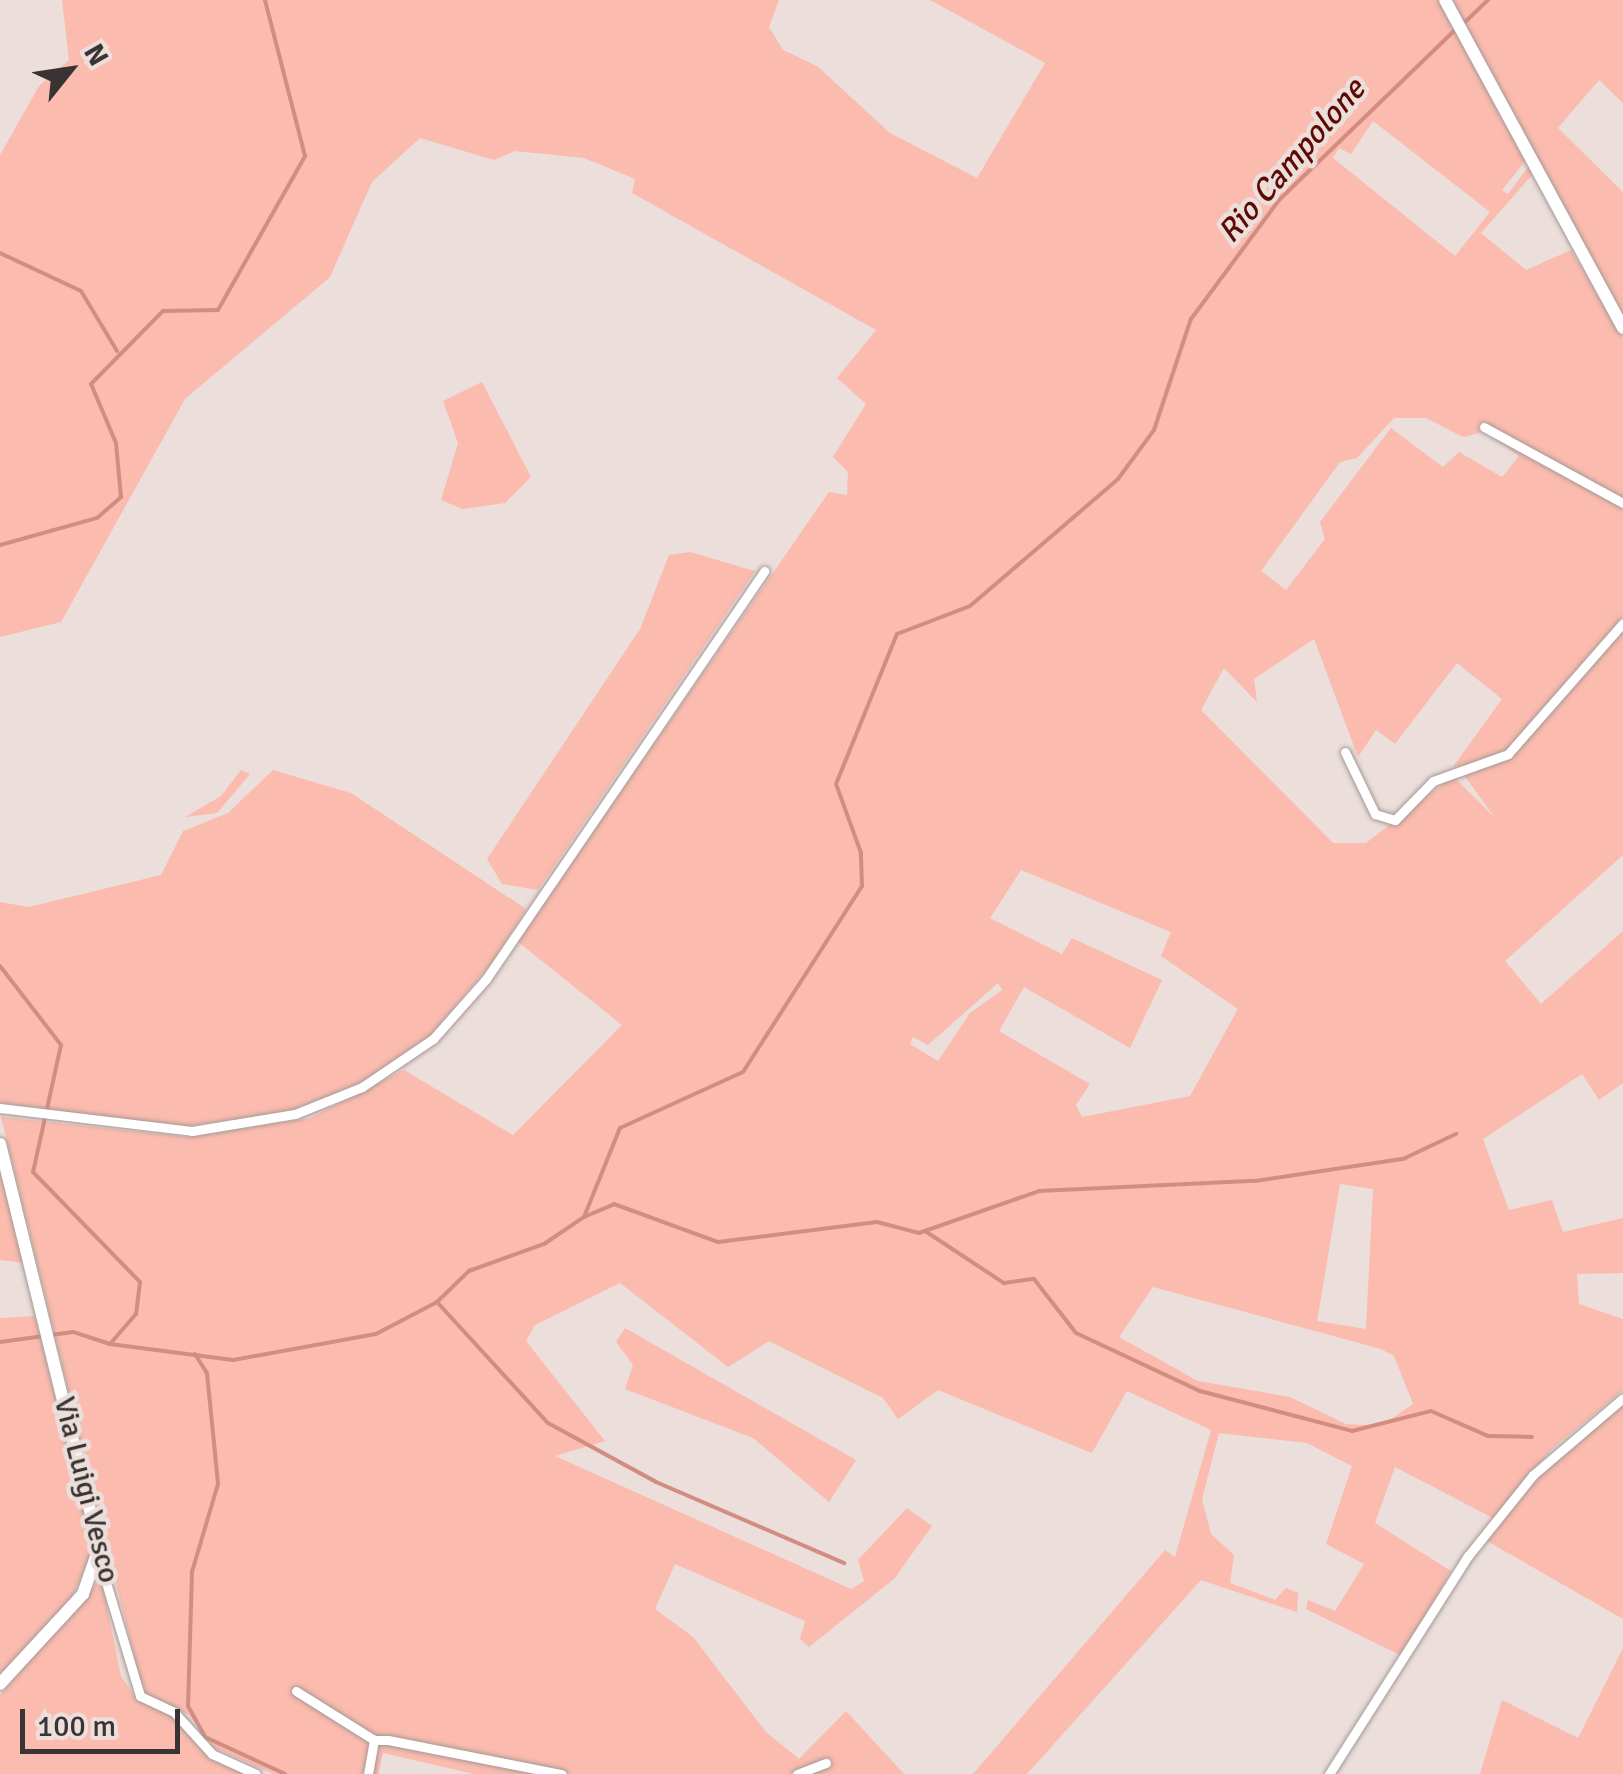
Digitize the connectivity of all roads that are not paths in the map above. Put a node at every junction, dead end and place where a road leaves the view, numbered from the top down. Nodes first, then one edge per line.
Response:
1 (1445, 0) edge
2 (1623, 328) edge
3 (1484, 427) dead end
4 (1623, 503) edge
5 (764, 571) dead end
6 (1623, 623) edge
7 (1344, 752) dead end
8 (0, 1108) edge
9 (0, 1144) edge
10 (1623, 1398) edge
11 (99, 1560) junction
12 (0, 1684) edge
13 (296, 1691) dead end
14 (374, 1740) junction
15 (826, 1763) dead end
16 (256, 1774) edge
17 (368, 1774) edge
18 (562, 1774) edge
19 (797, 1774) edge
20 (1329, 1774) edge

1 - 2 street
3 - 4 street
5 - 8 street
6 - 7 street
9 - 11 street, Via Luigi Vesco
10 - 20 street
11 - 12 street
11 - 16 street, Via Luigi Vesco
13 - 14 street
14 - 17 street
14 - 18 street
15 - 19 street

